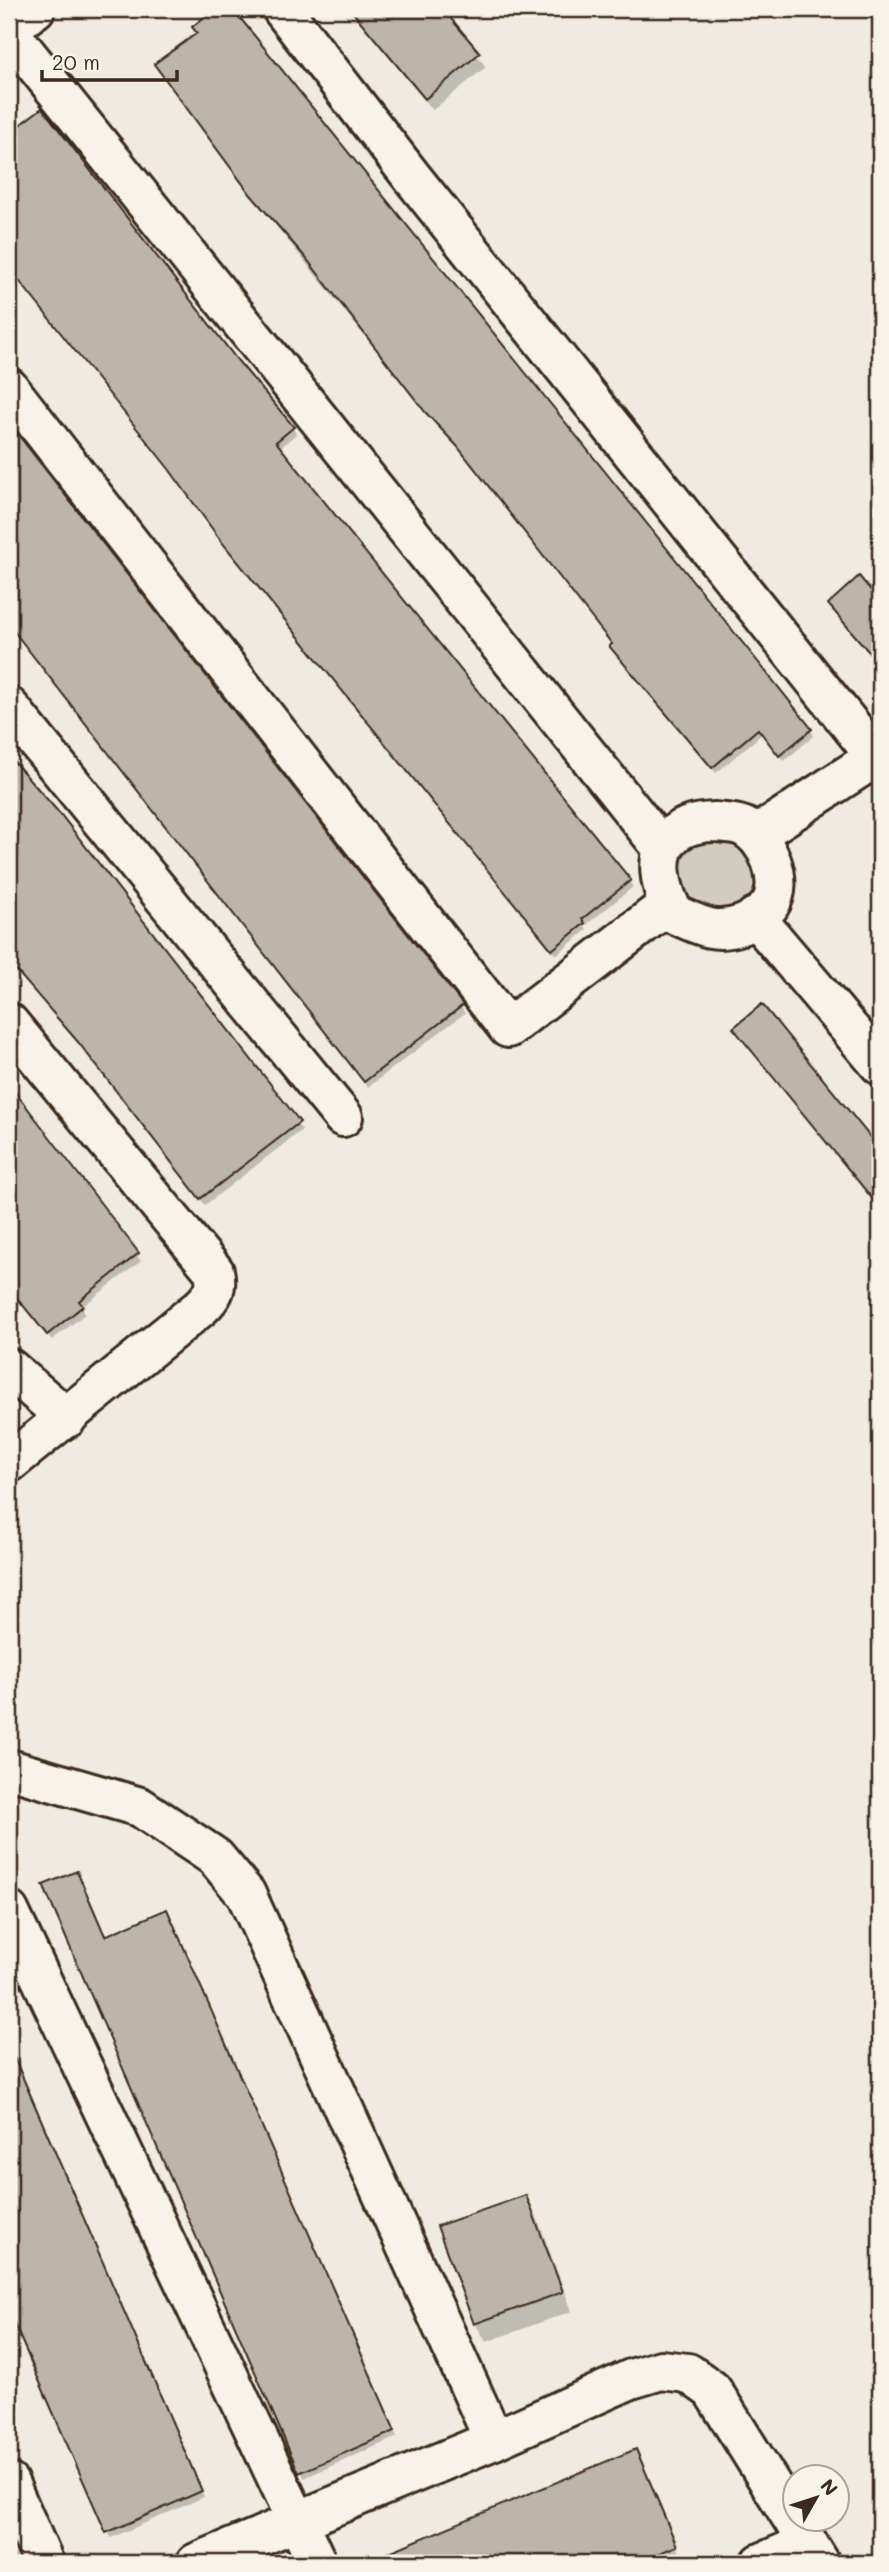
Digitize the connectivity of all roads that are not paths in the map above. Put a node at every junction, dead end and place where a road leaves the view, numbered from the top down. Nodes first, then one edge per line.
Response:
1 (35, 9) edge
2 (282, 9) edge
3 (9, 30) edge
4 (9, 388) edge
5 (9, 708) edge
6 (878, 757) edge
7 (756, 835) junction
8 (663, 849) junction
9 (669, 904) junction
10 (755, 917) junction
11 (9, 1023) edge
12 (880, 1065) edge
13 (344, 1117) dead end
14 (9, 1368) edge
15 (67, 1418) junction
16 (9, 1463) edge
17 (9, 1769) edge
18 (9, 1911) edge
19 (494, 2440) junction
20 (9, 2483) edge
21 (298, 2523) junction
22 (814, 2553) edge
23 (44, 2563) edge
24 (196, 2563) edge
25 (317, 2563) edge
26 (761, 2563) edge

1 - 3 street
2 - 6 street
3 - 8 street
4 - 9 street
5 - 13 street
6 - 7 street
7 - 8 street
7 - 10 street
8 - 9 street
9 - 10 street
10 - 12 street
11 - 15 street
14 - 15 street
15 - 16 street
17 - 19 street
18 - 21 street
19 - 21 street
19 - 22 street
20 - 23 street
21 - 24 street
21 - 25 street
22 - 26 street

